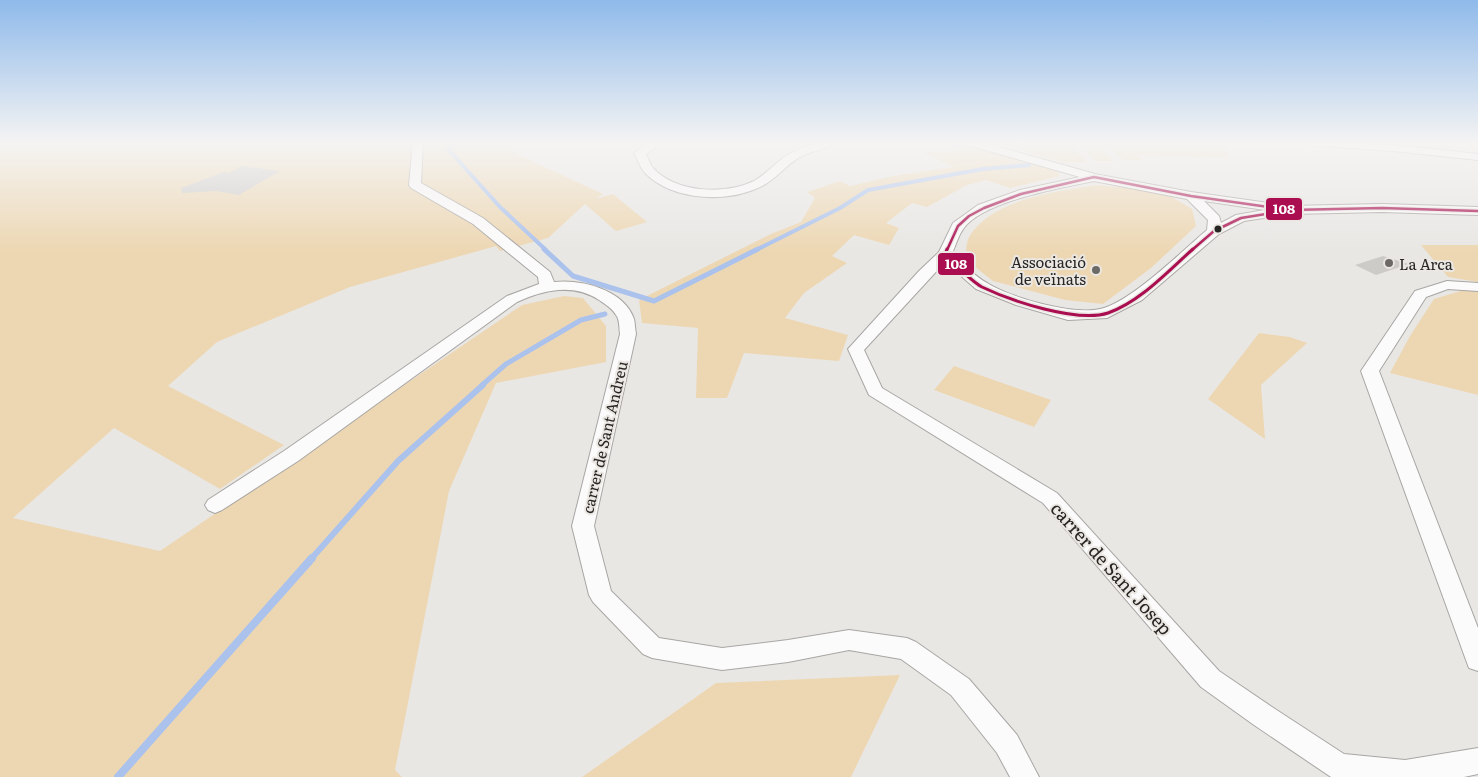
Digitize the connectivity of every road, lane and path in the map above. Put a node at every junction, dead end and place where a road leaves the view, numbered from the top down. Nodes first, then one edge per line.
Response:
1 (415, 178) edge
2 (660, 178) edge
3 (766, 178) edge
4 (1088, 178) edge
5 (1100, 178) edge
6 (1191, 196) junction
7 (1290, 210) junction
8 (1478, 211) edge
9 (1214, 230) junction
10 (946, 254) junction
11 (548, 286) junction
12 (1478, 287) edge
13 (215, 505) dead end
14 (1478, 660) edge
15 (1478, 761) edge
16 (1025, 777) edge

1 - 11 street
2 - 3 street
4 - 10 street
5 - 6 street
6 - 7 street
6 - 9 street
7 - 8 street
7 - 9 street
9 - 10 street
10 - 15 street, carrer de Sant Josep
11 - 13 street, carrer de Sant Andreu
11 - 16 street, carrer de Sant Andreu
12 - 14 street

